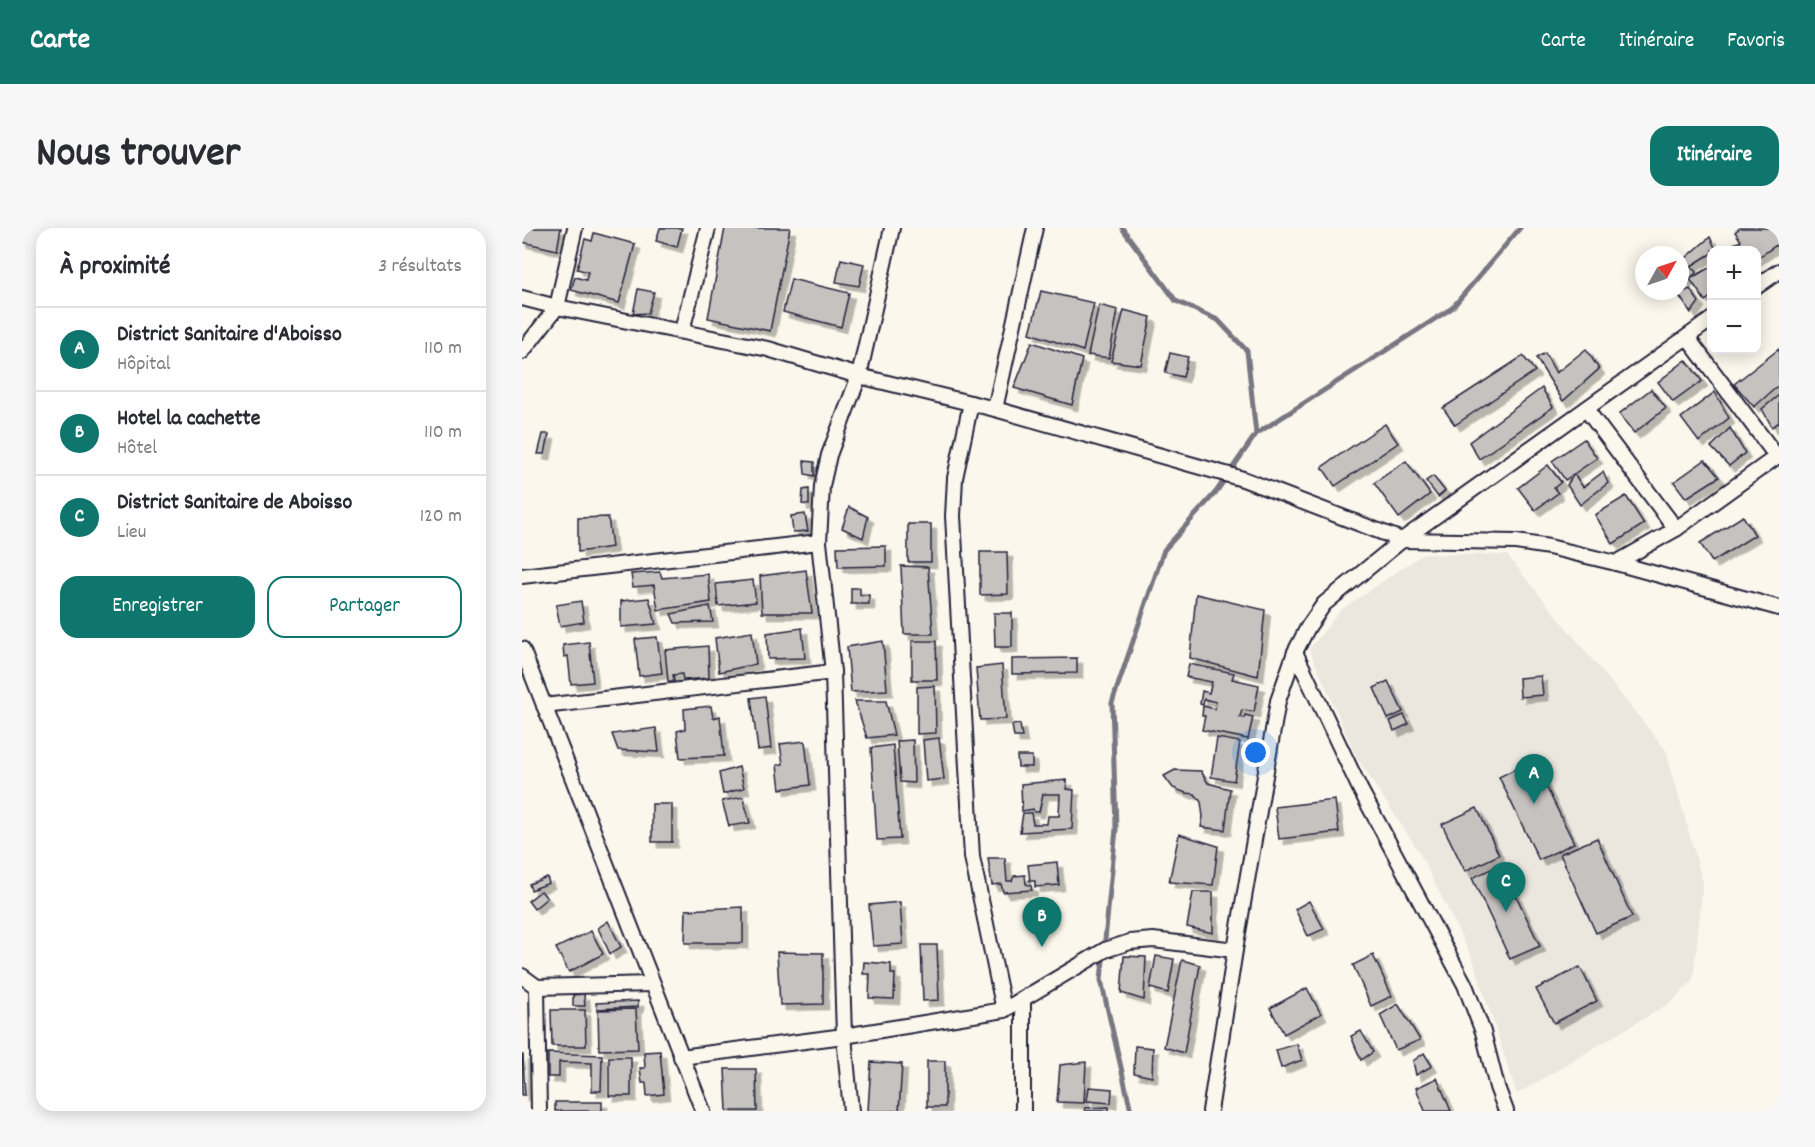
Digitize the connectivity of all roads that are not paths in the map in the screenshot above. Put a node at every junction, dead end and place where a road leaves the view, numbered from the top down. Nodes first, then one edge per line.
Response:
1 (575, 228) edge
2 (708, 228) edge
3 (892, 228) edge
4 (1035, 228) edge
5 (1779, 271) edge
6 (1761, 284) edge
7 (522, 298) edge
8 (557, 307) junction
9 (1707, 323) edge
10 (682, 331) junction
11 (1687, 337) junction
12 (522, 352) edge
13 (859, 376) junction
14 (971, 403) junction
15 (995, 409) junction
16 (1586, 409) junction
17 (1778, 456) edge
18 (1676, 529) junction
19 (1402, 540) junction
20 (819, 542) junction
21 (1616, 563) junction
22 (522, 576) edge
23 (1779, 608) edge
24 (522, 648) edge
25 (1295, 652) junction
26 (832, 672) junction
27 (544, 706) junction
28 (1235, 950) junction
29 (522, 976) edge
30 (652, 984) junction
31 (537, 987) junction
32 (1023, 999) junction
33 (1004, 1010) junction
34 (844, 1036) junction
35 (681, 1057) junction
36 (539, 1111) edge
37 (703, 1111) edge
38 (851, 1111) edge
39 (1023, 1111) edge
40 (1209, 1111) edge
41 (1506, 1111) edge

1 - 8 street
2 - 10 street
3 - 13 street
4 - 15 street
5 - 6 street
7 - 8 street
8 - 10 street
8 - 12 street
9 - 11 street
10 - 13 street
11 - 16 street
11 - 17 street
13 - 14 street
13 - 20 street
14 - 15 street
14 - 33 street
15 - 19 street
16 - 18 street
16 - 19 street
17 - 18 street
18 - 21 street
19 - 21 street
19 - 25 street
20 - 22 street
20 - 26 street
21 - 23 street
24 - 27 street
25 - 28 street
25 - 41 street
26 - 27 street
26 - 34 street
27 - 30 street
28 - 32 street
28 - 40 street
29 - 31 street
30 - 31 street
30 - 35 street
31 - 36 street
32 - 33 street
32 - 39 street
33 - 34 street
34 - 35 street
34 - 38 street
35 - 37 street

